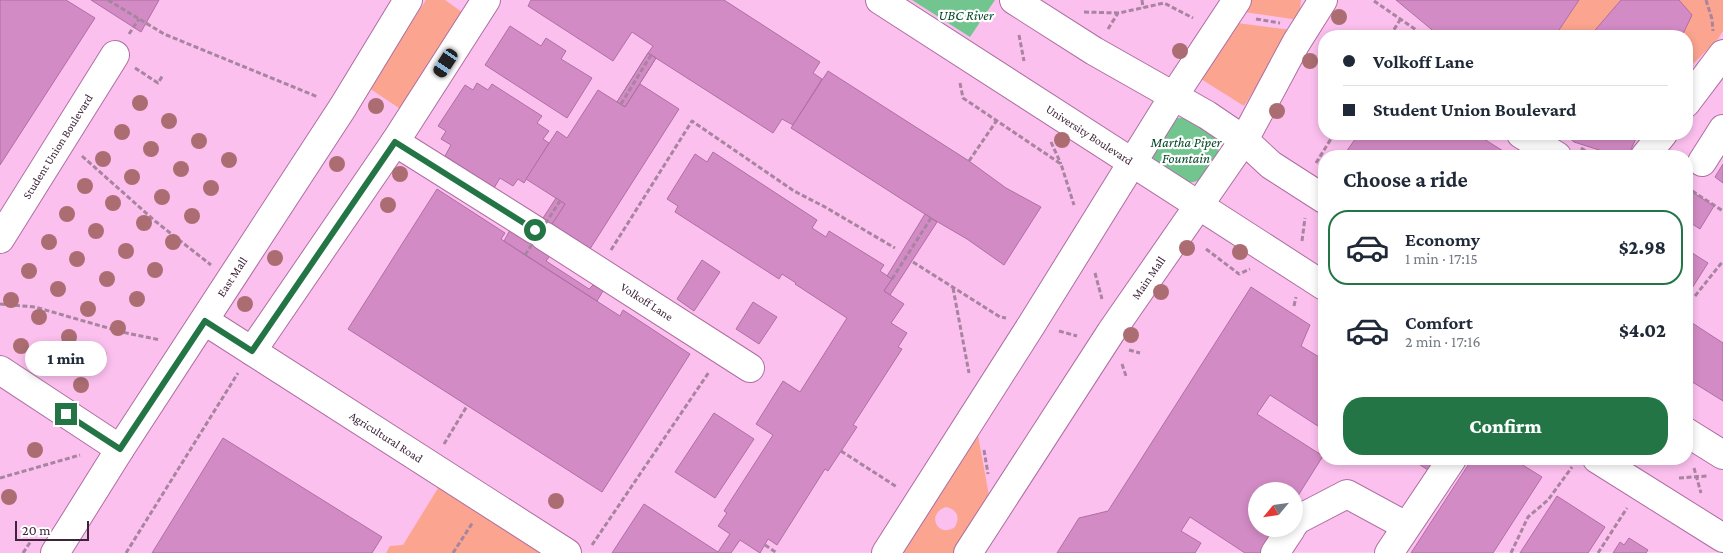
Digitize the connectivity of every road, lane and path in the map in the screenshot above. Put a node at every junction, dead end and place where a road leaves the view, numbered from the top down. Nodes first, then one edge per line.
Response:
1 (108, 0) edge
2 (408, 0) edge
3 (486, 0) edge
4 (880, 0) edge
5 (1014, 0) edge
6 (1142, 0) edge
7 (1170, 0) edge
8 (1323, 0) edge
9 (1373, 0) edge
10 (1164, 3) junction
11 (1143, 8) junction
12 (1080, 12) dead end
13 (1227, 15) edge
14 (1400, 19) junction
15 (1306, 26) junction
16 (1394, 30) edge
17 (1416, 30) edge
18 (950, 44) junction
19 (1723, 54) edge
20 (115, 55) joint
21 (163, 75) dead end
22 (1693, 95) edge
23 (1173, 97) junction
24 (621, 104) joint
25 (342, 107) junction
26 (997, 120) junction
27 (1723, 129) edge
28 (63, 138) junction
29 (1244, 140) junction
30 (1330, 140) edge
31 (1530, 140) edge
32 (1657, 140) edge
33 (395, 142) junction
34 (1328, 144) dead end
35 (1547, 150) edge
36 (1650, 150) edge
37 (969, 161) dead end
38 (1702, 162) dead end
39 (1132, 163) junction
40 (1693, 192) edge
41 (1318, 195) edge
42 (560, 200) dead end
43 (1199, 206) junction
44 (1723, 211) edge
45 (931, 218) dead end
46 (1085, 238) junction
47 (0, 239) edge
48 (895, 248) dead end
49 (1206, 249) dead end
50 (525, 255) dead end
51 (1723, 255) edge
52 (913, 262) dead end
53 (1723, 262) edge
54 (926, 270) dead end
55 (598, 271) junction
56 (1239, 274) dead end
57 (892, 279) dead end
58 (230, 281) junction
59 (1318, 282) edge
60 (1695, 296) dead end
61 (0, 304) edge
62 (205, 321) junction
63 (187, 346) junction
64 (252, 351) junction
65 (723, 351) junction
66 (750, 368) dead end
67 (0, 370) edge
68 (467, 406) dead end
69 (1693, 436) edge
70 (120, 449) junction
71 (841, 451) dead end
72 (88, 453) dead end
73 (1723, 455) edge
74 (1693, 463) edge
75 (1448, 465) edge
76 (1582, 465) edge
77 (1592, 465) edge
78 (430, 466) junction
79 (0, 478) edge
80 (1640, 486) junction
81 (486, 501) junction
82 (918, 501) junction
83 (1303, 517) edge
84 (1406, 526) junction
85 (1717, 534) edge
86 (1285, 538) edge
87 (765, 545) dead end
88 (578, 550) edge
89 (55, 553) edge
90 (126, 553) edge
91 (453, 553) edge
92 (776, 553) edge
93 (886, 553) edge
94 (968, 553) edge
95 (1276, 553) edge
96 (1388, 553) edge
97 (1511, 553) edge
98 (1598, 553) edge

1 - 25 path
2 - 25 street, East Mall
3 - 33 street
4 - 18 street, University Boulevard
5 - 23 street
6 - 11 path
7 - 10 path
8 - 15 street, Main Mall
9 - 14 path
10 - 11 path
10 - 13 path
11 - 12 path
13 - 15 path
13 - 23 street
14 - 16 path
14 - 17 path
15 - 29 street, Main Mall
18 - 26 path
18 - 39 street, University Boulevard
19 - 22 street
20 - 21 path
20 - 28 street, Student Union Boulevard
23 - 29 street
23 - 39 street
24 - 24 path
25 - 58 street, East Mall
26 - 37 path
26 - 46 path
27 - 38 street
28 - 47 street, Student Union Boulevard
28 - 58 path
29 - 41 street
29 - 43 street, Main Mall
30 - 34 path
31 - 35 street
32 - 36 street
33 - 55 street, Volkoff Lane
33 - 64 street
39 - 43 street, University Boulevard
39 - 46 street
40 - 44 path
42 - 50 path, bridge
43 - 59 street, University Boulevard
43 - 94 street, Main Mall
45 - 57 path, bridge
46 - 82 street
48 - 55 path
49 - 56 path
51 - 53 path
52 - 54 path
53 - 60 path
55 - 65 street, Volkoff Lane
58 - 62 street, East Mall
61 - 63 path
62 - 63 street, East Mall
62 - 64 street, Agricultural Road
63 - 70 street, East Mall
64 - 78 street, Agricultural Road
64 - 90 path
65 - 66 street, Volkoff Lane
65 - 88 path
67 - 70 street
68 - 78 path
69 - 73 street
70 - 89 street, East Mall
71 - 82 path
72 - 79 path
74 - 85 path
75 - 84 street
76 - 97 path
77 - 80 street
78 - 81 street, Agricultural Road
80 - 85 street
80 - 98 path
81 - 88 street, Agricultural Road
81 - 91 path
82 - 93 street
83 - 84 street
84 - 96 street
86 - 95 street
87 - 92 path

